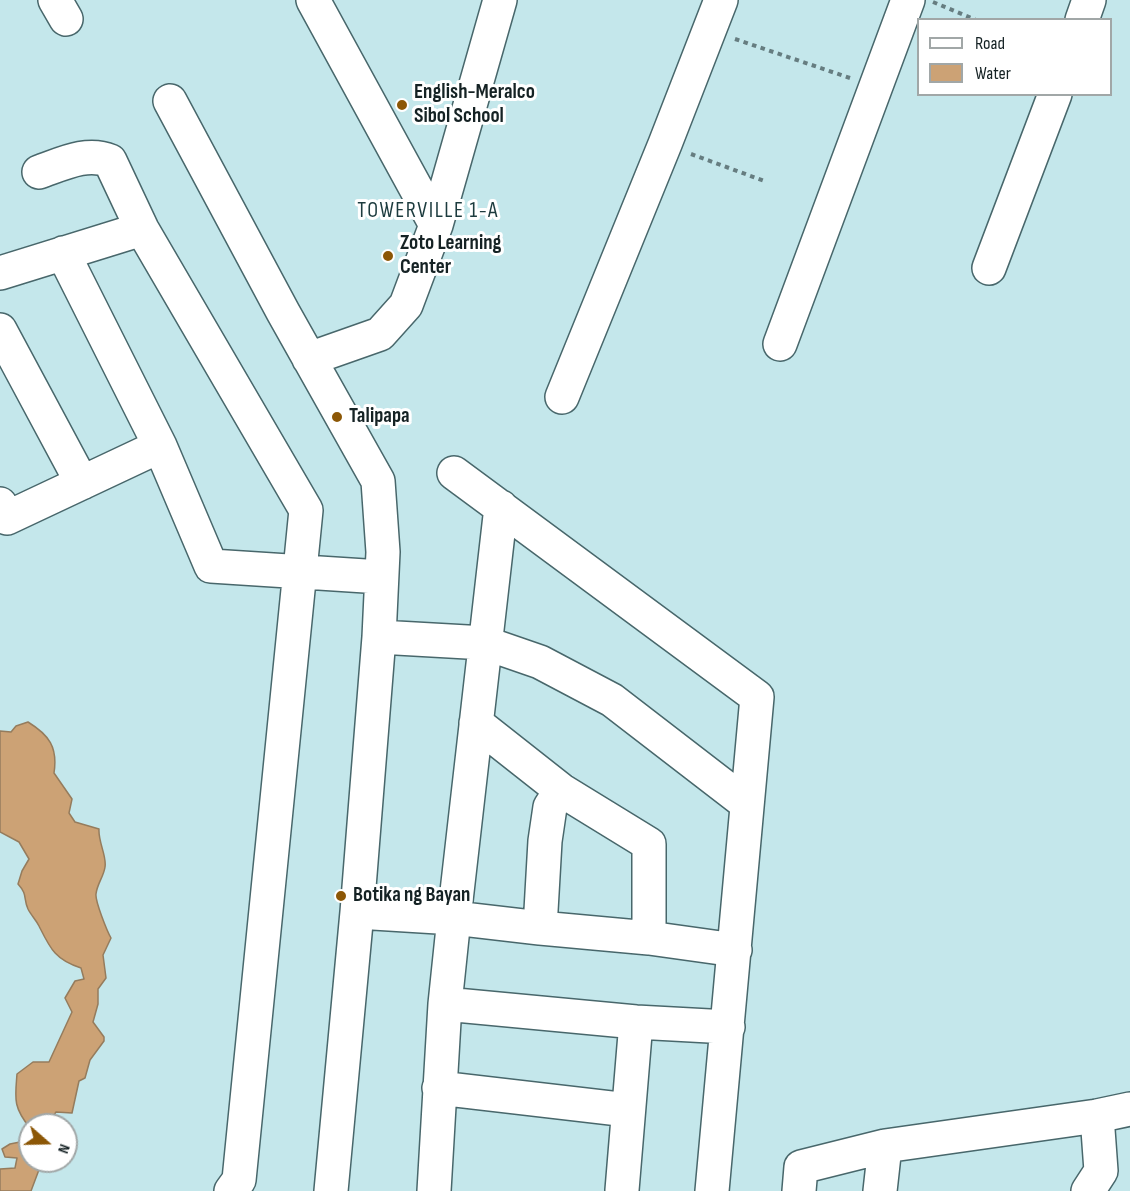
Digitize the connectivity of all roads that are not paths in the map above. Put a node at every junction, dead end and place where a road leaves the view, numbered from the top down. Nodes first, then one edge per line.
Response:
1 (313, 0) edge
2 (500, 0) edge
3 (721, 0) edge
4 (908, 0) edge
5 (1089, 0) edge
6 (1083, 18) edge
7 (1054, 96) edge
8 (170, 101) dead end
9 (39, 172) dead end
10 (436, 225) junction
11 (142, 229) junction
12 (63, 253) junction
13 (989, 268) dead end
14 (0, 273) edge
15 (0, 330) edge
16 (780, 344) dead end
17 (309, 358) junction
18 (562, 397) dead end
19 (160, 446) junction
20 (454, 473) dead end
21 (82, 483) junction
22 (0, 504) edge
23 (501, 507) junction
24 (299, 573) junction
25 (381, 577) junction
26 (379, 637) junction
27 (485, 644) junction
28 (476, 723) junction
29 (561, 790) junction
30 (747, 804) junction
31 (357, 912) junction
32 (454, 918) junction
33 (540, 928) junction
34 (649, 938) junction
35 (735, 950) junction
36 (445, 1004) junction
37 (636, 1022) junction
38 (729, 1027) junction
39 (439, 1088) junction
40 (1130, 1109) edge
41 (628, 1110) junction
42 (1097, 1116) junction
43 (885, 1146) junction
44 (622, 1190) edge
45 (231, 1191) edge
46 (331, 1191) edge
47 (434, 1191) edge
48 (712, 1191) edge
49 (799, 1191) edge
50 (880, 1191) edge
51 (1088, 1191) edge

1 - 10 street
2 - 10 street
3 - 18 street
4 - 16 street
5 - 6 street
7 - 13 street
8 - 17 street
9 - 11 street
10 - 17 street
11 - 12 street
11 - 24 street
12 - 14 street
12 - 19 street
15 - 21 street
17 - 25 street
19 - 21 street
19 - 24 street
20 - 23 street
21 - 22 street
23 - 27 street
23 - 30 street
24 - 25 street
24 - 45 street
25 - 26 street
26 - 27 street
26 - 31 street
27 - 28 street
27 - 30 street
28 - 29 street
28 - 32 street
29 - 33 street
29 - 34 street
30 - 35 street
31 - 32 street
31 - 46 street
32 - 33 street
32 - 36 street
33 - 34 street
34 - 35 street
35 - 38 street
36 - 37 street
36 - 39 street
37 - 38 street
37 - 41 street
38 - 48 street
39 - 41 street
39 - 47 street
40 - 42 street
41 - 44 street
42 - 43 street
42 - 51 street
43 - 49 street
43 - 50 street

